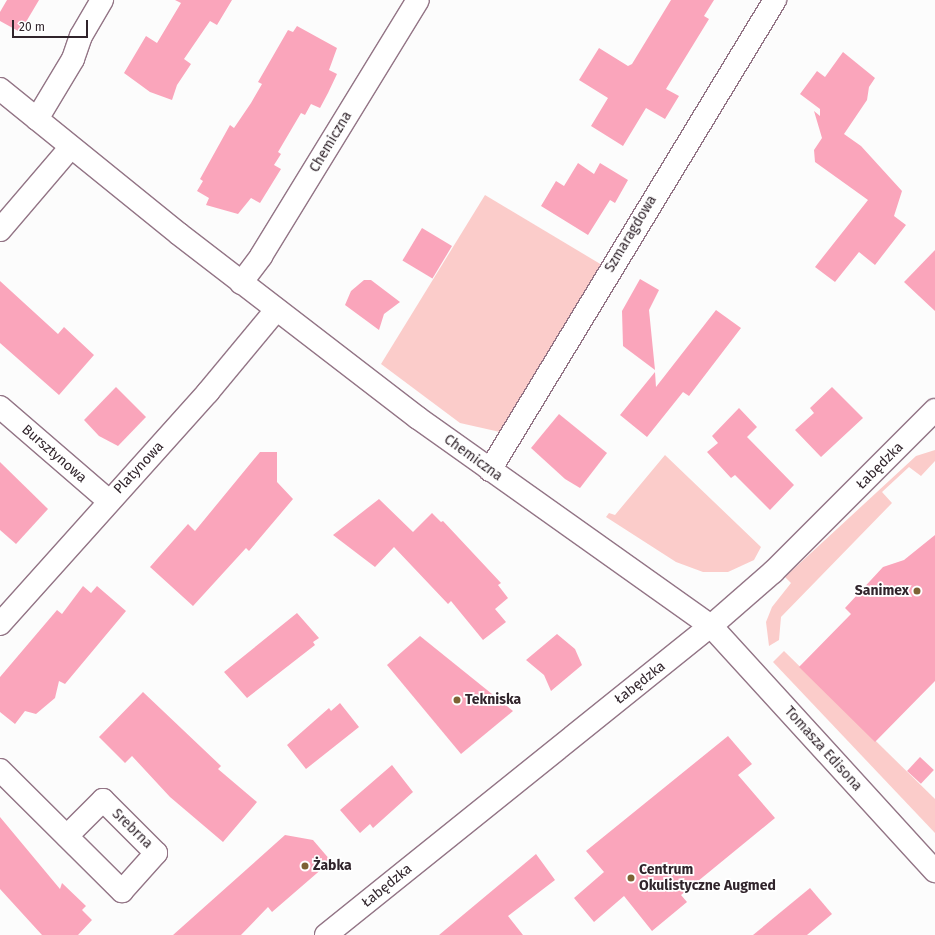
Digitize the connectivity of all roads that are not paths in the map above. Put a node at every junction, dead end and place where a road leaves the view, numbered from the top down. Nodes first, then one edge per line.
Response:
1 (102, 0) edge
2 (418, 0) edge
3 (775, 0) edge
4 (0, 88) edge
5 (37, 119) junction
6 (71, 147) junction
7 (0, 230) edge
8 (241, 283) junction
9 (276, 310) junction
10 (0, 407) edge
11 (935, 410) edge
12 (490, 470) junction
13 (109, 501) junction
14 (0, 624) edge
15 (711, 626) junction
16 (0, 770) edge
17 (67, 836) dead end
18 (935, 871) edge
19 (326, 935) edge

1 - 5 street
2 - 8 street, Chemiczna
3 - 12 street, Szmaragdowa
4 - 5 street, Chemiczna
5 - 6 street, Chemiczna
6 - 7 street
6 - 8 street, Chemiczna
8 - 9 street, Chemiczna
9 - 12 street, Chemiczna
9 - 13 street, Platynowa
10 - 13 street, Bursztynowa
11 - 15 street, Łabędzka
12 - 15 street, Chemiczna
13 - 14 street, Platynowa
15 - 18 street, Tomasza Edisona
15 - 19 street, Łabędzka
16 - 17 street

